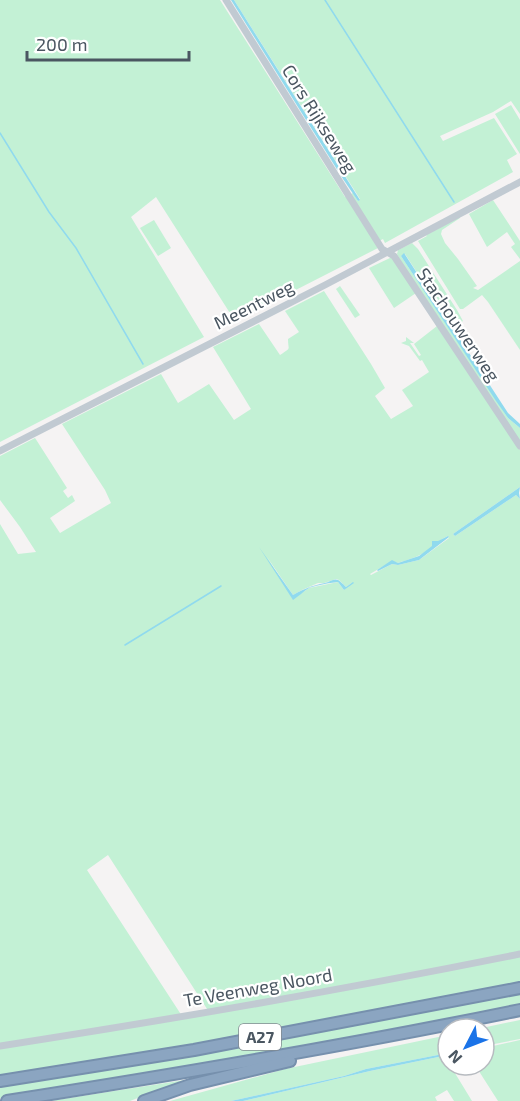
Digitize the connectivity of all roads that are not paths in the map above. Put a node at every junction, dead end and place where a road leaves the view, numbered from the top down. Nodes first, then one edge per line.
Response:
1 (226, 0) edge
2 (520, 182) edge
3 (388, 253) junction
4 (520, 446) edge
5 (0, 451) edge
6 (520, 954) edge
7 (520, 988) edge
8 (520, 1010) edge
9 (395, 1036) junction
10 (0, 1046) edge
11 (0, 1081) edge
12 (8, 1101) edge
13 (144, 1101) edge

1 - 3 street, Cors Rijkseweg
2 - 3 street, Meentweg
3 - 4 street, Stachouwerweg
3 - 5 street, Meentweg
6 - 10 street, Te Veenweg Noord
7 - 11 highway, A27
8 - 9 highway, A27
9 - 12 highway, A27
9 - 13 highway, A27

